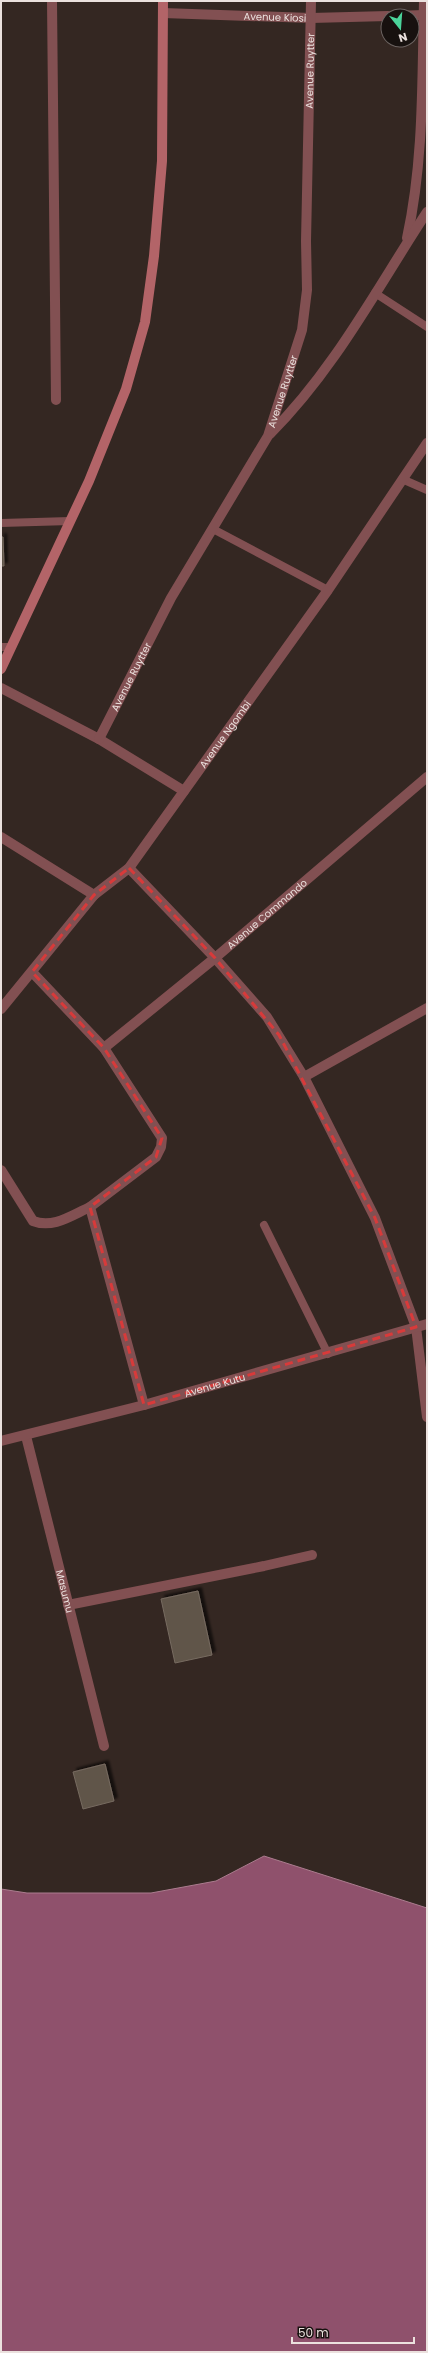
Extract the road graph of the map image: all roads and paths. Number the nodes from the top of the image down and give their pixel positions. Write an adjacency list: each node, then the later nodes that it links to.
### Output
1 (52, 1): 14 (street)
2 (163, 1): 5 (main road)
3 (311, 1): 9 (street, Avenue Ruytter)
4 (424, 1): 7 (street)
5 (162, 13): 9 (street, Avenue Kiosi); 19 (main road)
6 (420, 15): 7 (street)
7 (424, 15): 11 (street)
8 (380, 16): 9 (street, Avenue Kiosi)
9 (311, 18): 15 (street, Avenue Ruytter)
10 (427, 212): 11 (street)
11 (406, 243): 12 (street)
12 (375, 293): 13 (lane); 15 (street)
13 (427, 327)
14 (56, 400)
15 (268, 436): 21 (street, Avenue Ruytter)
16 (427, 443): 17 (street, Avenue Ngombi)
17 (402, 479): 18 (lane); 22 (street, Avenue Ngombi)
18 (427, 490)
19 (70, 521): 20 (lane); 23 (main road)
20 (1, 523)
21 (213, 529): 22 (lane); 26 (street, Avenue Ruytter)
22 (328, 590): 28 (street, Avenue Ngombi)
23 (6, 647): 24 (main road)
24 (1, 669)
25 (1, 688): 26 (street)
26 (99, 739): 28 (street)
27 (427, 777): 32 (street, Avenue Commando)
28 (184, 791): 30 (street, Avenue Ngombi)
29 (1, 837): 31 (street)
30 (129, 868): 31 (street, Avenue Ngombi); 32 (street)
31 (94, 895): 33 (street, Avenue Ngombi)
32 (215, 958): 36 (street, Avenue Commando); 37 (street)
33 (32, 972): 34 (street, Avenue Ngombi); 36 (street)
34 (1, 1008)
35 (427, 1008): 37 (street)
36 (104, 1048): 39 (street)
37 (304, 1077): 42 (street)
38 (1, 1170): 39 (street)
39 (90, 1207): 44 (street)
40 (264, 1225): 43 (lane)
41 (427, 1324): 42 (street, Avenue Kutu)
42 (416, 1327): 43 (street, Avenue Kutu); 45 (street)
43 (328, 1354): 44 (street, Avenue Kutu)
44 (144, 1405): 46 (street, Avenue Kutu)
45 (427, 1417)
46 (26, 1436): 47 (street, Avenue Kutu); 49 (street, Masumu)
47 (1, 1441)
48 (312, 1555): 49 (street)
49 (68, 1605): 50 (street, Masumu)
50 (104, 1746)

